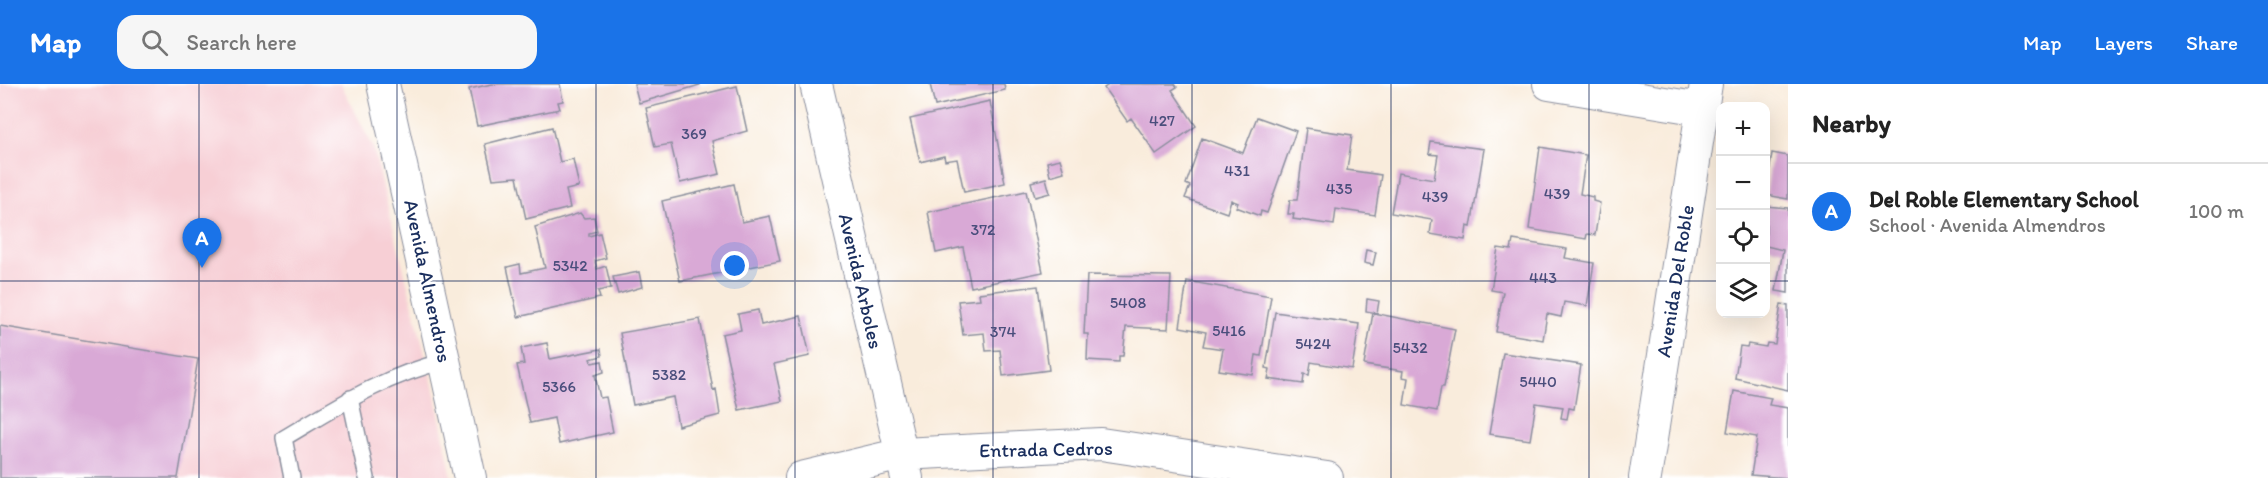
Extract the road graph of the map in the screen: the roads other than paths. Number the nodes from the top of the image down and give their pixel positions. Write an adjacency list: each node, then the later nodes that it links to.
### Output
1 (383, 84): 5 (street, Avenida Almendros)
2 (816, 84): 7 (street, Avenida Arboles)
3 (1549, 84): 4 (street)
4 (1704, 97): 13 (street, Avenida Del Roble)
5 (445, 362): 6 (lane); 10 (street, Avenida Almendros)
6 (350, 398): 8 (lane); 9 (lane)
7 (904, 466): 11 (street, Entrada Cedros); 12 (street, Entrada Cedros)
8 (292, 478)
9 (368, 478)
10 (470, 478)
11 (801, 478)
12 (1328, 478)
13 (1645, 478)

